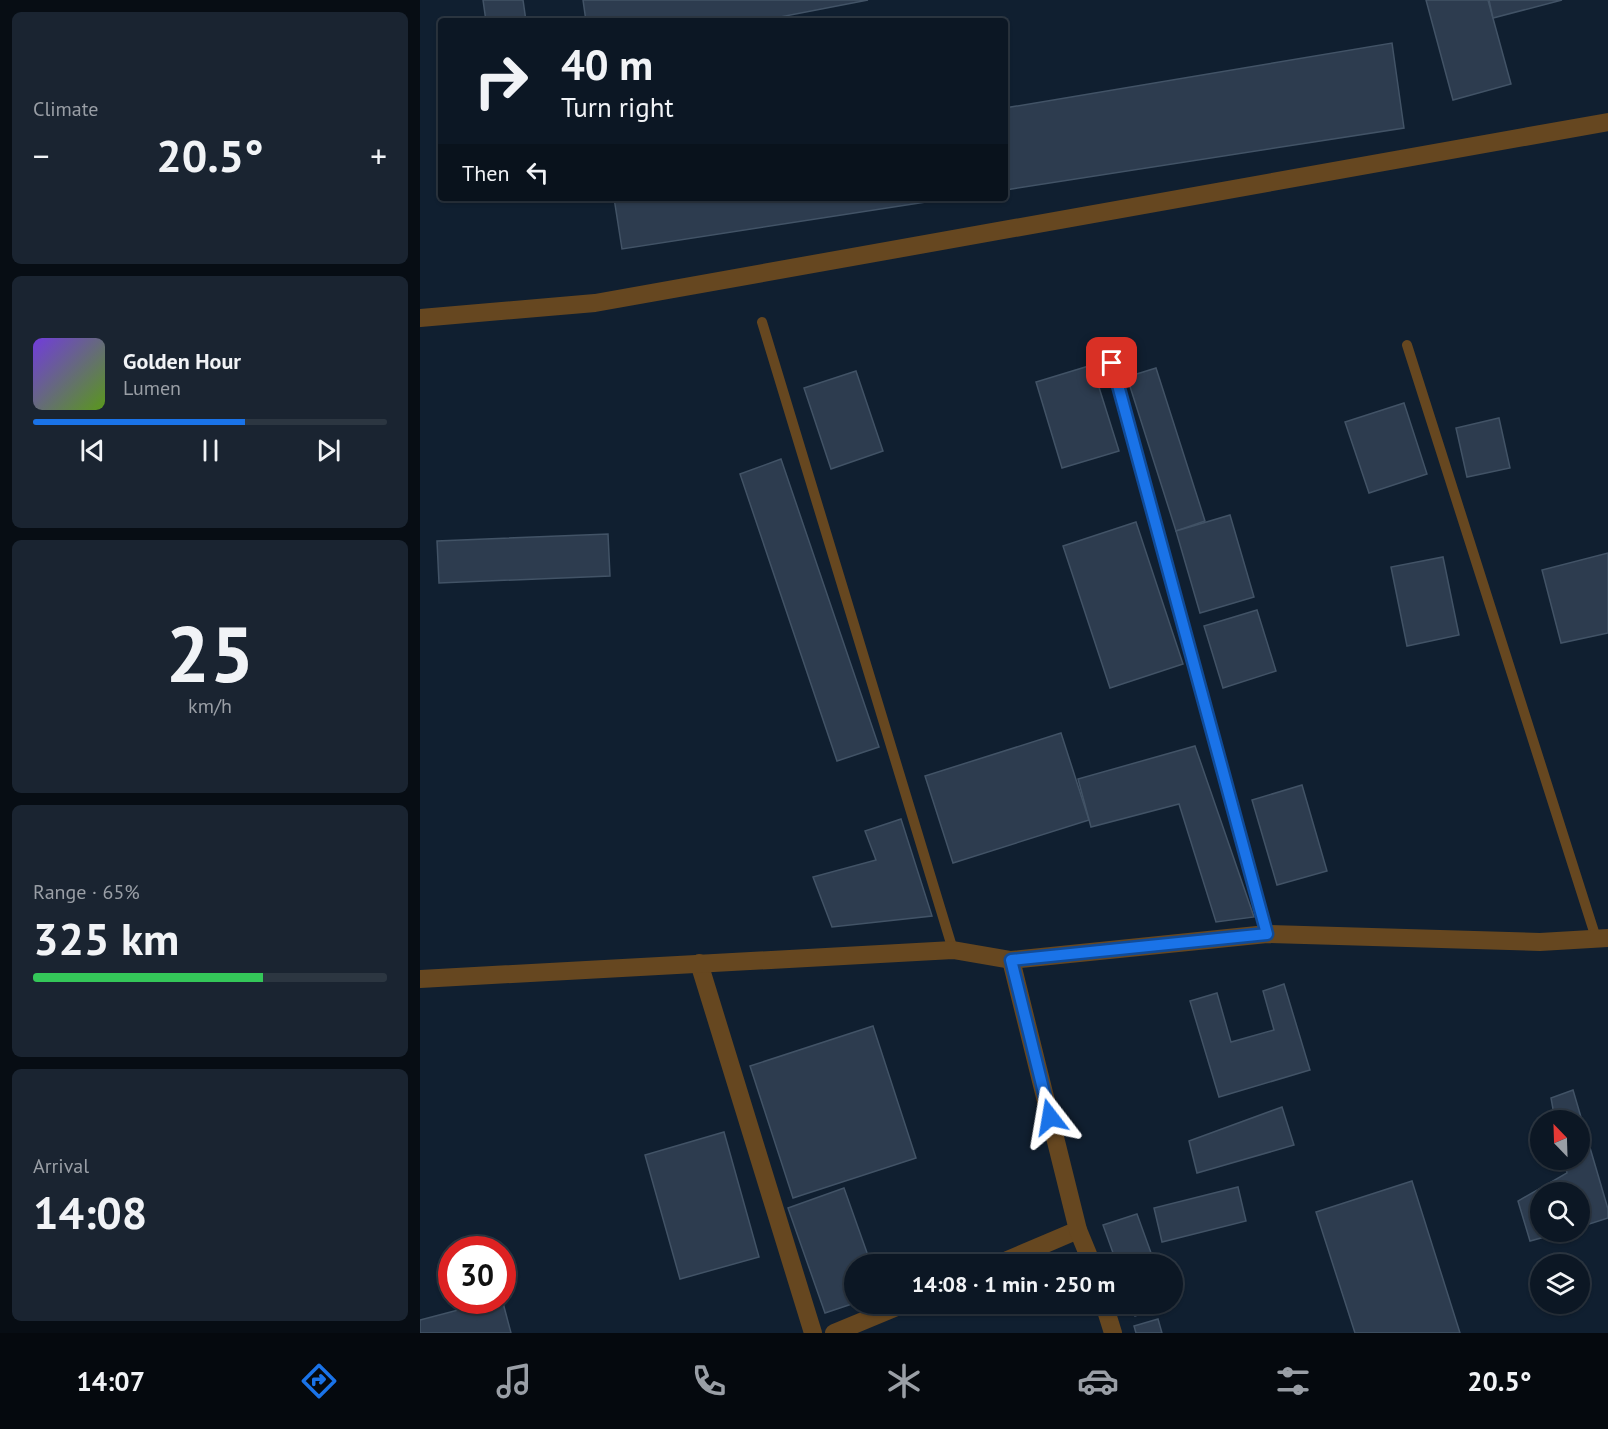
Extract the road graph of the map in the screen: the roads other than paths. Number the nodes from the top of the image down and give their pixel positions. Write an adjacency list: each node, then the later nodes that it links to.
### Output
1 (1608, 122): 2 (street)
2 (420, 318)
3 (762, 322): 8 (lane)
4 (1407, 345): 7 (lane)
5 (1112, 363): 6 (lane)
6 (1267, 934): 7 (street); 9 (street)
7 (1602, 938)
8 (953, 950): 9 (street); 10 (street)
9 (1011, 960): 12 (street)
10 (699, 963): 11 (street); 17 (street)
11 (420, 979)
12 (1078, 1230): 13 (street); 14 (street)
13 (1022, 1254)
14 (1088, 1254)
15 (880, 1314): 18 (street)
16 (1107, 1314): 19 (street)
17 (813, 1333)
18 (834, 1333)
19 (1113, 1333)

